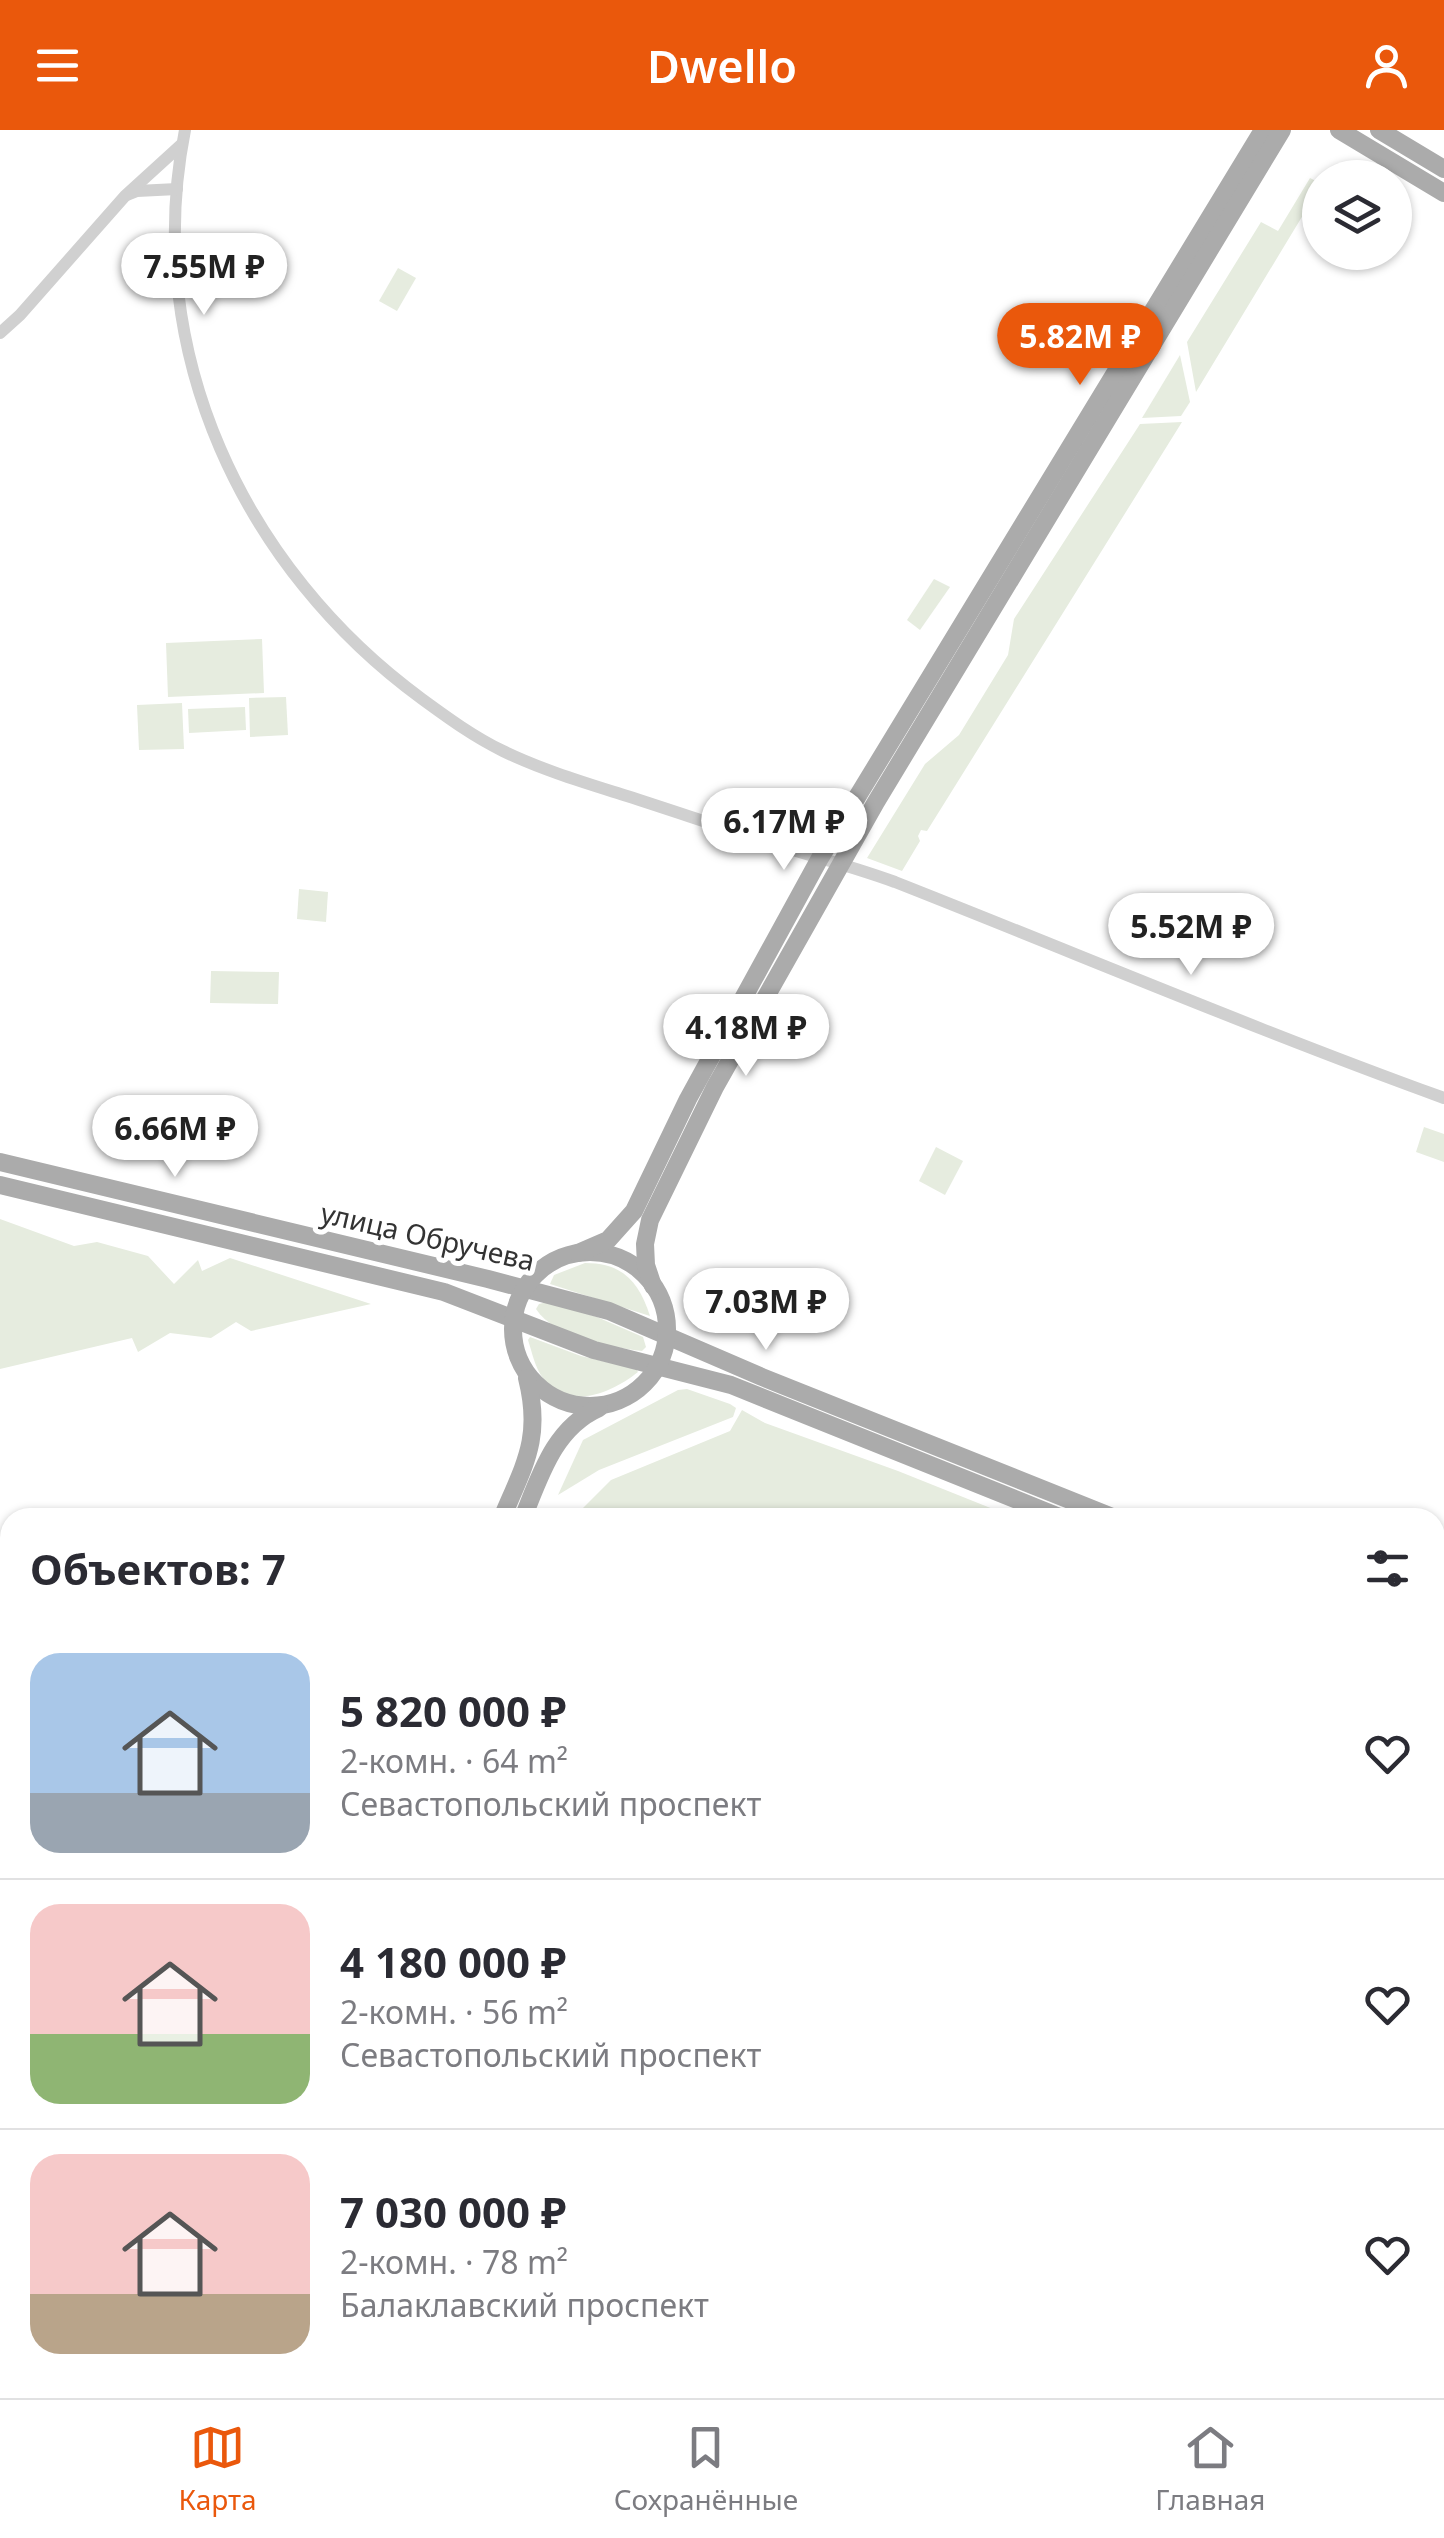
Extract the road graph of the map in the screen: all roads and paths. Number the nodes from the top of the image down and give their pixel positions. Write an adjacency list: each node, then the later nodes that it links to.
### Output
1 (1263, 130): 11 (main road)
2 (1282, 130): 12 (main road)
3 (1340, 130): 8 (main road)
4 (1380, 130): 6 (main road)
5 (184, 137): 7 (street); 9 (street)
6 (1444, 170)
7 (177, 190): 9 (street); 11 (street)
8 (1444, 193)
9 (125, 196): 10 (street)
10 (0, 333)
11 (820, 858): 12 (street); 16 (main road)
12 (840, 864): 13 (street); 17 (main road)
13 (1444, 1098)
14 (0, 1162): 18 (main road, улица Обручева)
15 (0, 1184): 19 (main road, улица Обручева)
16 (578, 1254): 17 (main road); 18 (main road)
17 (653, 1286): 20 (main road)
18 (524, 1288): 19 (main road); 20 (main road, улица Обручева)
19 (514, 1320): 21 (main road, улица Обручева); 22 (main road)
20 (666, 1334): 21 (main road); 27 (main road, улица Обручева)
21 (660, 1365): 23 (main road); 26 (main road, улица Обручева)
22 (525, 1372): 23 (main road); 24 (main road)
23 (608, 1404): 25 (main road)
24 (506, 1508)
25 (527, 1508)
26 (1037, 1508)
27 (1090, 1508)

